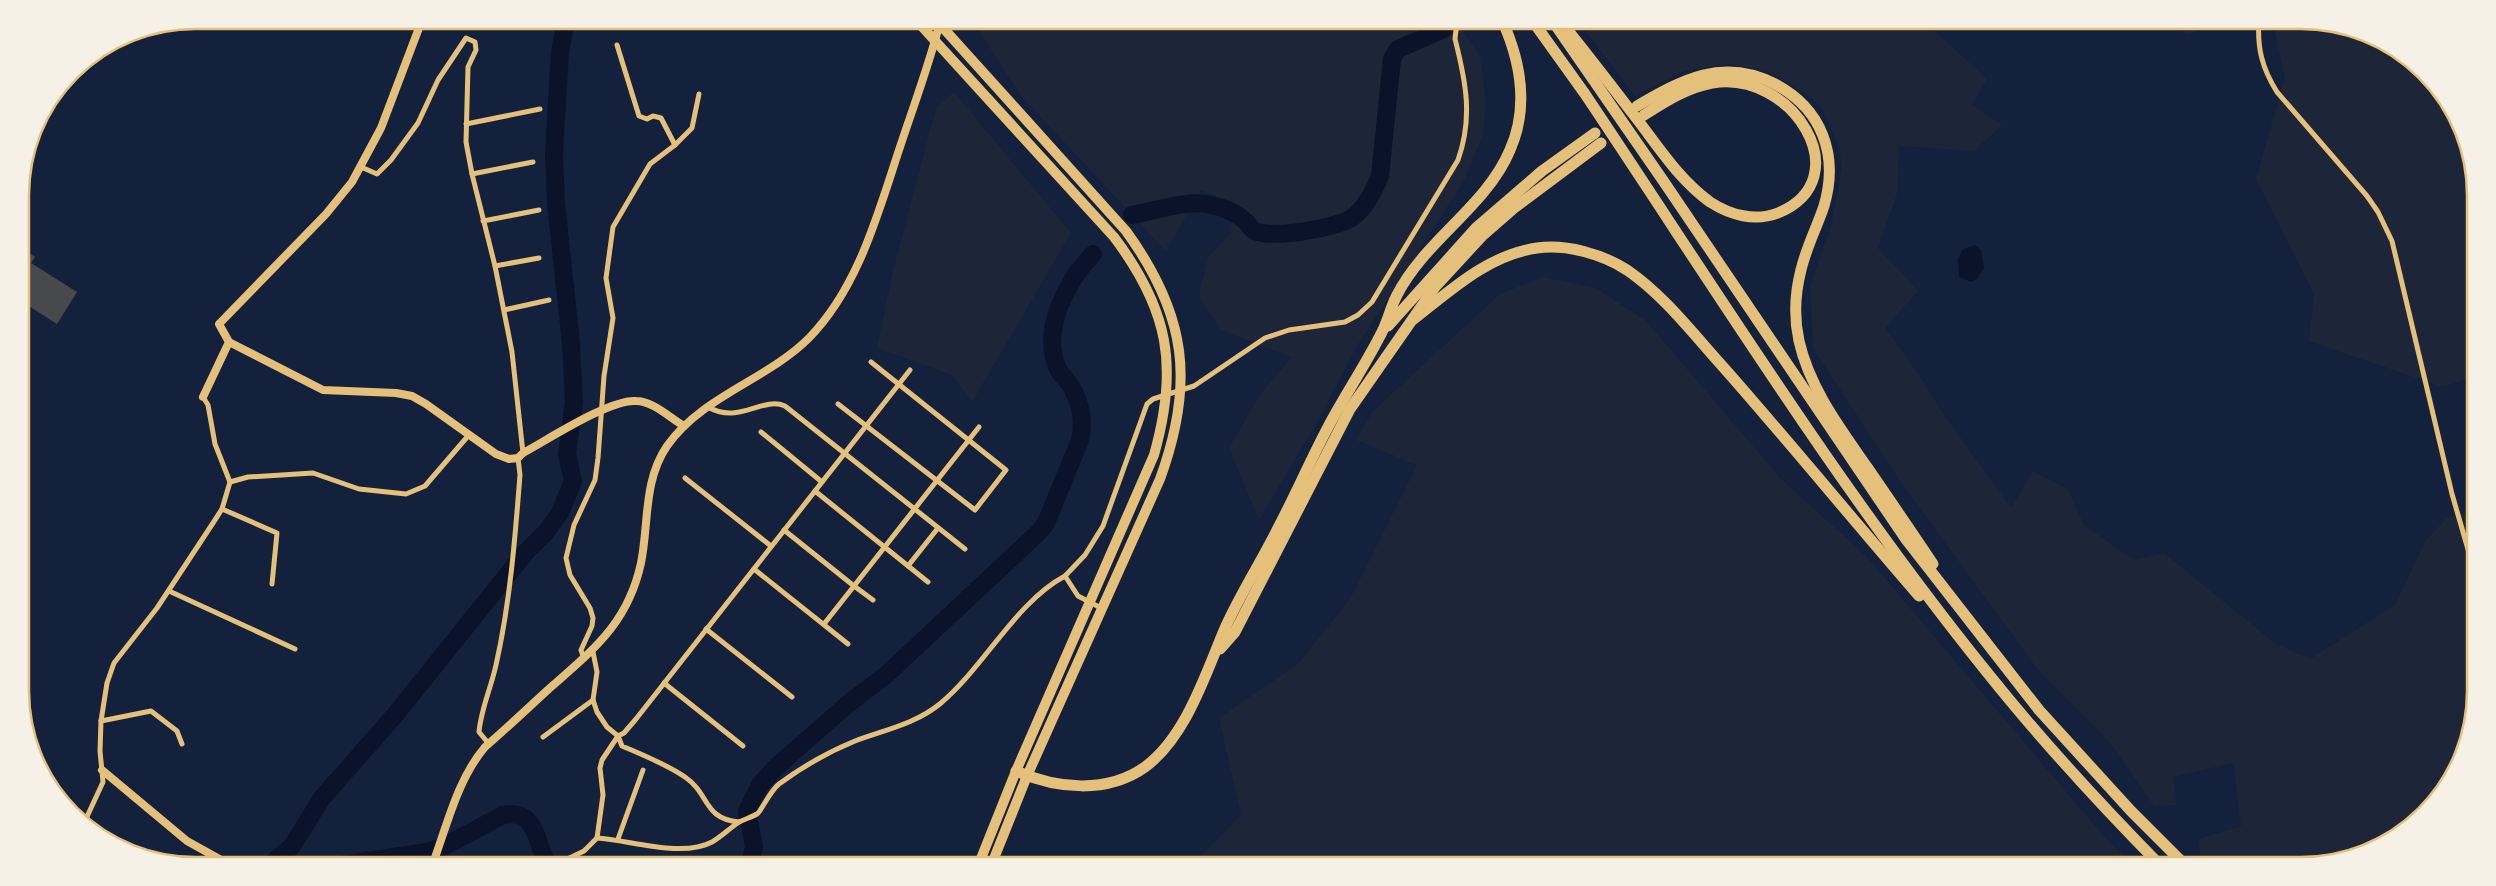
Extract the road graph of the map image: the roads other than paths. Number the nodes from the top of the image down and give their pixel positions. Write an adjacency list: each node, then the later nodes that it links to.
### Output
1 (419, 29): 18 (street)
2 (925, 29): 11 (main road)
3 (938, 29): 11 (street)
4 (946, 29): 32 (main road)
5 (1457, 29): 32 (street)
6 (1505, 29): 27 (highway)
7 (1538, 29): 77 (highway)
8 (1558, 29): 72 (highway)
9 (1566, 29): 72 (highway)
10 (2259, 29): 55 (street)
11 (936, 39): 33 (main road); 36 (street)
12 (617, 45): 16 (street)
13 (700, 94): 16 (street)
14 (540, 109): 15 (street)
15 (466, 124): 18 (street); 19 (street)
16 (675, 145): 37 (street)
17 (533, 162): 19 (street)
18 (361, 167): 28 (street)
19 (472, 174): 21 (street)
20 (539, 210): 21 (street)
21 (483, 221): 23 (street)
22 (539, 258): 23 (street)
23 (494, 266): 25 (street)
24 (549, 300): 25 (street)
25 (504, 310): 45 (street)
26 (1414, 319): 27 (highway); 75 (highway); 77 (highway)
27 (1383, 331): 75 (highway)
28 (230, 342): 34 (street); 42 (street)
29 (871, 362): 31 (street)
30 (910, 370): 31 (street)
31 (899, 384): 38 (street); 43 (street)
32 (1181, 390): 33 (street); 68 (main road)
33 (1167, 394): 61 (street); 67 (main road)
34 (203, 397): 48 (street)
35 (838, 404): 38 (street)
36 (708, 407): 39 (street); 44 (street)
37 (600, 411): 39 (street); 45 (street); 76 (street)
38 (867, 424): 44 (street); 47 (street)
39 (684, 426): 74 (street)
40 (979, 427): 43 (street)
41 (761, 432): 49 (street)
42 (468, 436): 45 (street); 48 (street)
43 (969, 440): 47 (street); 47 (street)
44 (844, 454): 49 (street); 52 (street)
45 (521, 455): 85 (street)
46 (685, 478): 56 (street)
47 (938, 480): 52 (street)
48 (230, 482): 51 (street)
49 (822, 482): 50 (street)
50 (814, 491): 54 (street); 57 (street)
51 (222, 509): 63 (street); 65 (street)
52 (915, 509): 53 (street); 57 (street)
53 (938, 528): 58 (street); 59 (street)
54 (784, 530): 56 (street); 64 (street)
55 (2467, 545)
56 (771, 546): 60 (street)
57 (885, 548): 59 (street); 64 (street)
58 (965, 549)
59 (908, 566): 62 (street)
60 (754, 568): 69 (street); 70 (street)
61 (1065, 576): 67 (street); 91 (street)
62 (928, 582)
63 (272, 584)
64 (854, 586): 66 (street); 69 (street)
65 (169, 591): 73 (street); 81 (street)
66 (873, 600)
67 (1090, 603): 68 (street); 89 (main road)
68 (1101, 608): 89 (main road)
69 (824, 624): 71 (street)
70 (706, 629): 78 (street); 79 (street)
71 (848, 644)
72 (1985, 644): 100 (highway)
73 (295, 649)
74 (593, 652): 76 (street); 80 (street)
75 (1216, 654): 89 (highway)
76 (584, 659): 85 (street)
77 (1985, 670): 99 (highway)
78 (664, 683): 82 (street); 86 (street)
79 (792, 697)
80 (593, 700): 82 (street); 83 (street)
81 (101, 721): 84 (street); 87 (street)
82 (618, 736): 91 (street); 92 (street)
83 (544, 737)
84 (182, 744)
85 (489, 744): 95 (street)
86 (743, 746)
87 (102, 770): 90 (street); 94 (street)
88 (643, 770): 93 (street)
89 (1022, 774): 97 (main road); 98 (main road)
90 (87, 817)
91 (740, 821): 93 (street)
92 (597, 838): 93 (street); 96 (street)
93 (618, 840)
94 (216, 857)
95 (435, 857)
96 (572, 857)
97 (982, 857)
98 (994, 857)
99 (2152, 857)
100 (2177, 857)

